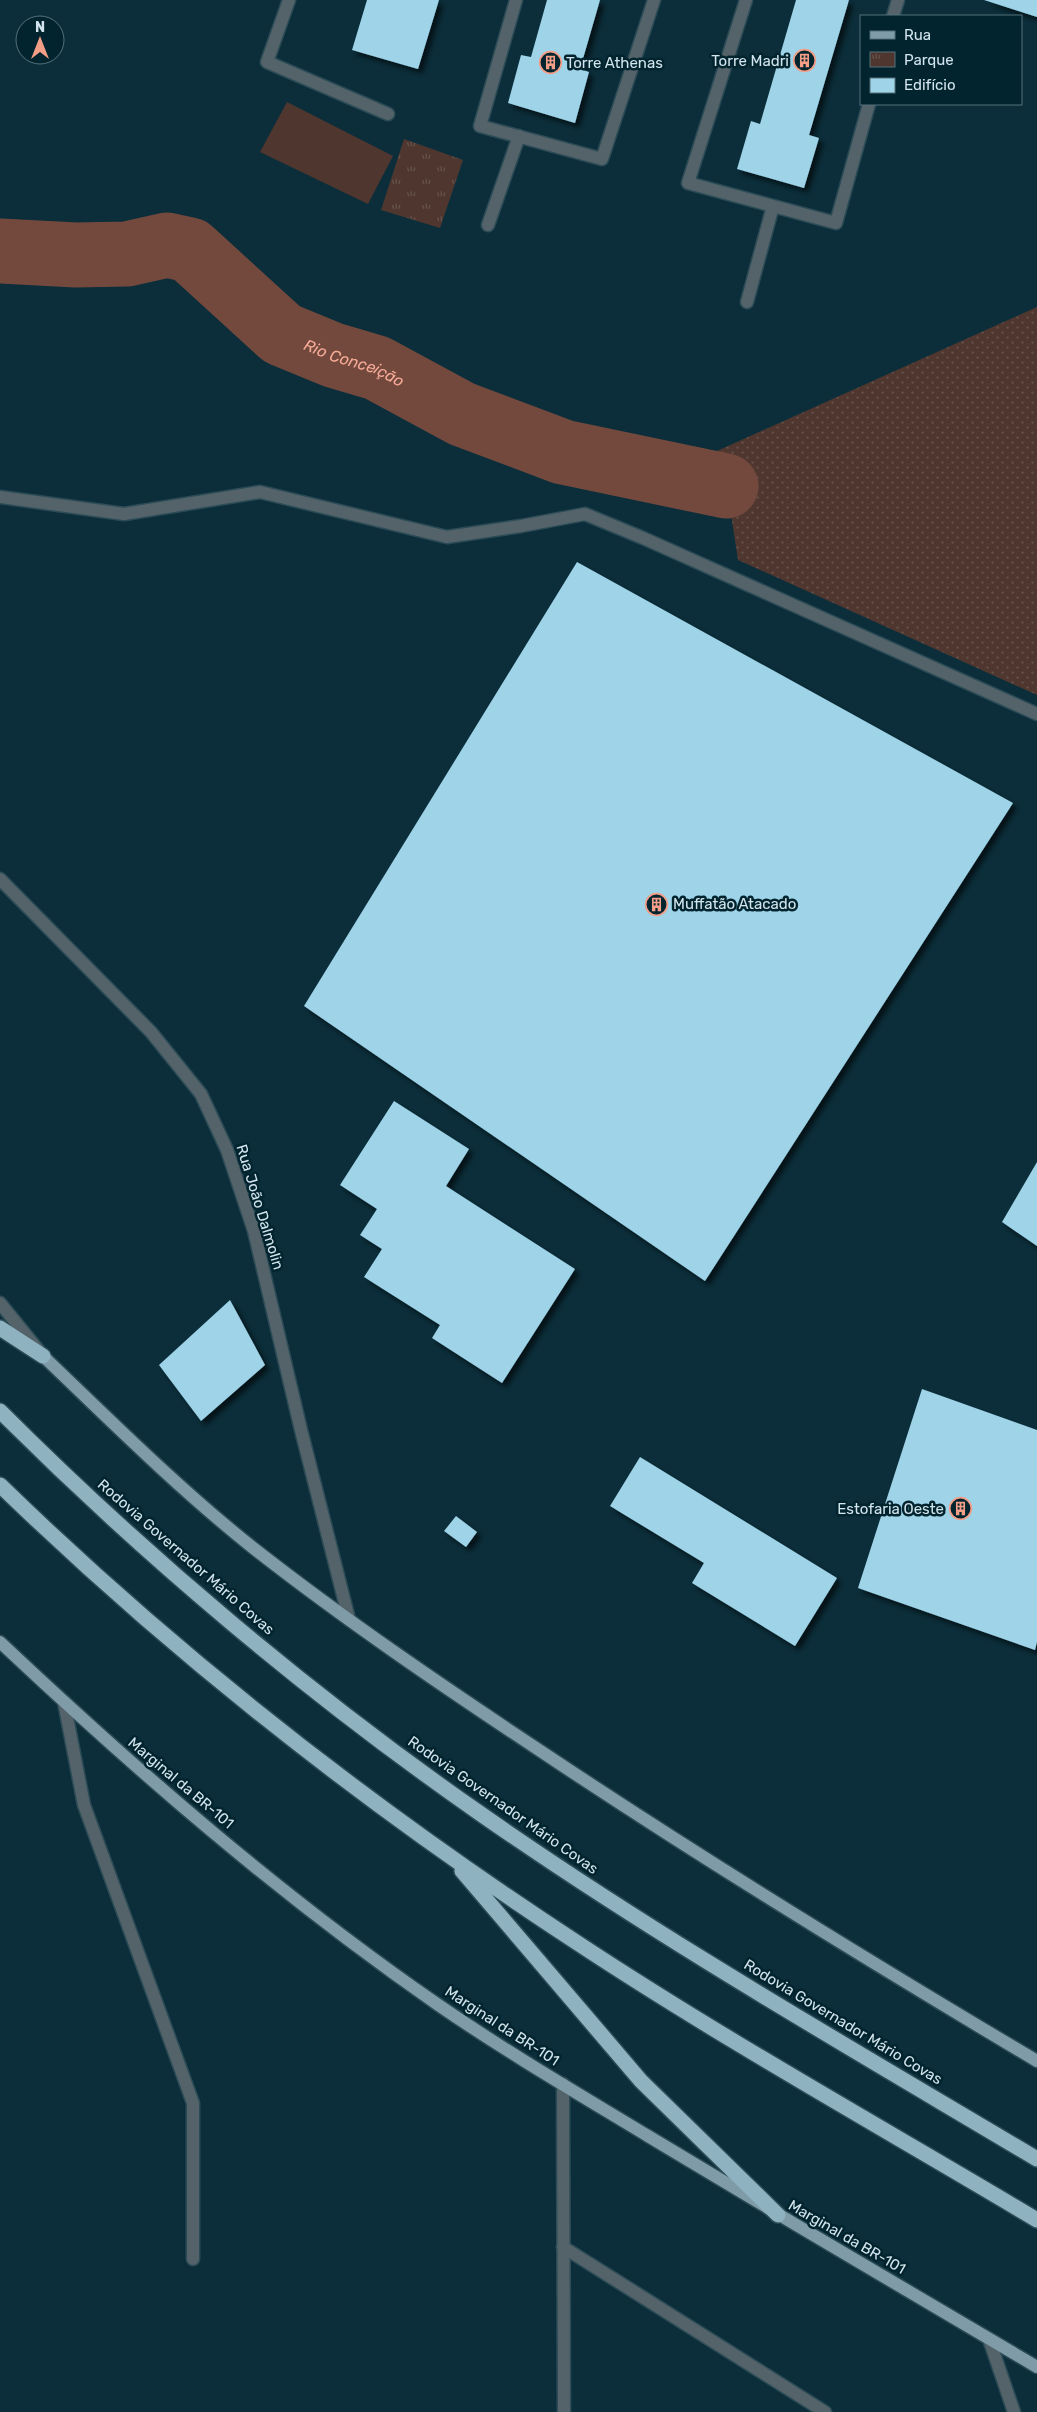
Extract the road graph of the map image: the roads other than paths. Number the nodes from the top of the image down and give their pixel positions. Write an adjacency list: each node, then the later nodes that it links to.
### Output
1 (289, 0): 8 (street)
2 (516, 0): 9 (street)
3 (654, 0): 9 (street)
4 (746, 0): 10 (street)
5 (898, 0): 6 (street)
6 (893, 15)
7 (869, 105): 10 (street)
8 (388, 114)
9 (519, 136): 11 (street)
10 (773, 206): 12 (street)
11 (488, 224)
12 (747, 302)
13 (0, 497): 14 (street)
14 (1037, 714)
15 (0, 879): 21 (street, Rua João Dalmolin)
16 (0, 1303): 18 (street)
17 (0, 1328): 18 (highway)
18 (43, 1356): 21 (main road)
19 (0, 1411): 27 (highway, Rodovia Governador Mário Covas)
20 (0, 1485): 24 (highway)
21 (349, 1619): 25 (main road)
22 (0, 1642): 23 (main road, Marginal da BR-101)
23 (64, 1702): 26 (main road, Marginal da BR-101); 31 (street)
24 (450, 1857): 28 (highway); 29 (highway)
25 (1037, 2061)
26 (563, 2084): 28 (main road, Marginal da BR-101); 30 (street)
27 (1037, 2159)
28 (778, 2215): 32 (main road, Marginal da BR-101)
29 (1037, 2220)
30 (563, 2247): 34 (street); 35 (street)
31 (193, 2258)
32 (989, 2339): 33 (main road, Marginal da BR-101); 36 (street)
33 (1037, 2367)
34 (564, 2412)
35 (825, 2412)
36 (1014, 2412)

